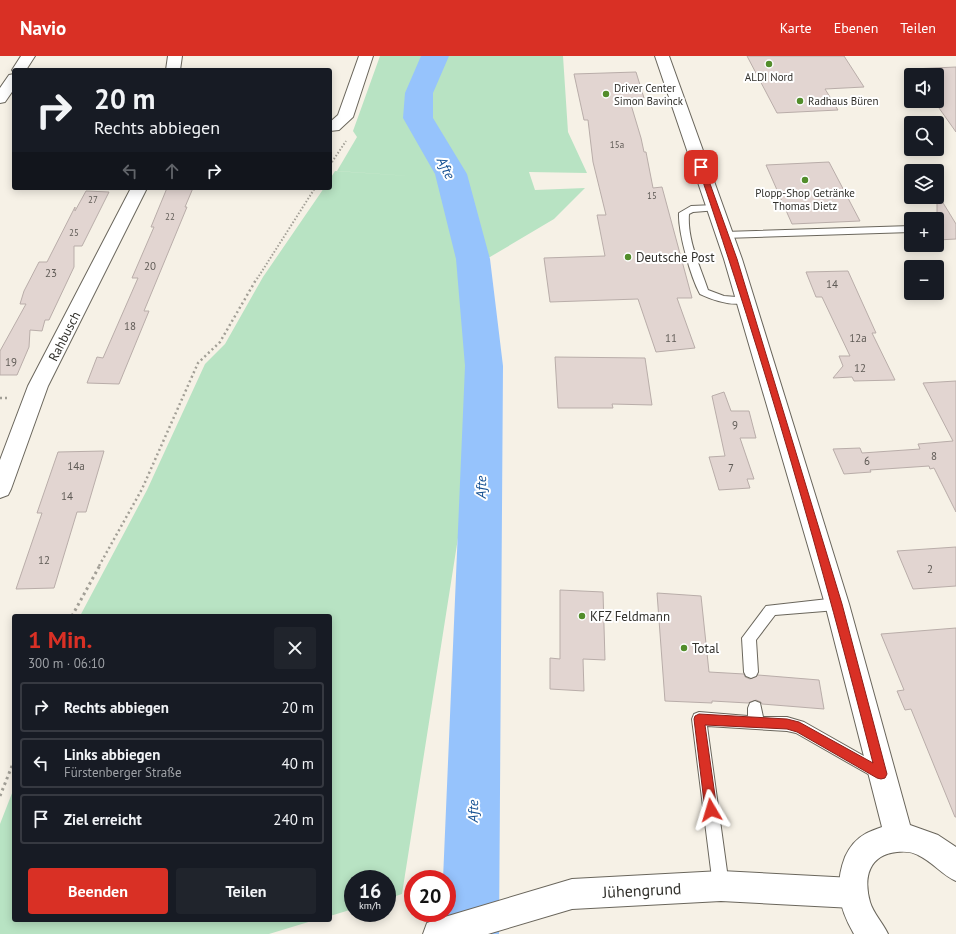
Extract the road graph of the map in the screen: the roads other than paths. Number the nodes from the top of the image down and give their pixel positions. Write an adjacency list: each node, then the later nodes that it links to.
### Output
1 (28, 56): 5 (main road)
2 (175, 56): 6 (main road)
3 (366, 56): 9 (main road)
4 (662, 56): 11 (main road)
5 (20, 68)
6 (172, 68)
7 (12, 81): 8 (main road)
8 (0, 99)
9 (334, 127)
10 (138, 190): 15 (main road, Rahbusch)
11 (715, 208): 13 (main road); 14 (lane)
12 (904, 229): 13 (lane)
13 (724, 234): 14 (main road)
14 (744, 300): 16 (main road)
15 (0, 489)
16 (837, 604): 17 (lane); 20 (main road)
17 (751, 672)
18 (755, 708): 19 (lane)
19 (756, 723): 20 (lane); 23 (lane)
20 (881, 774): 21 (main road)
21 (899, 838): 22 (main road); 24 (main road)
22 (956, 868)
23 (721, 886): 24 (main road, Jühengrund); 25 (main road, Jühengrund)
24 (853, 893): 26 (main road)
25 (438, 934)
26 (873, 934)

